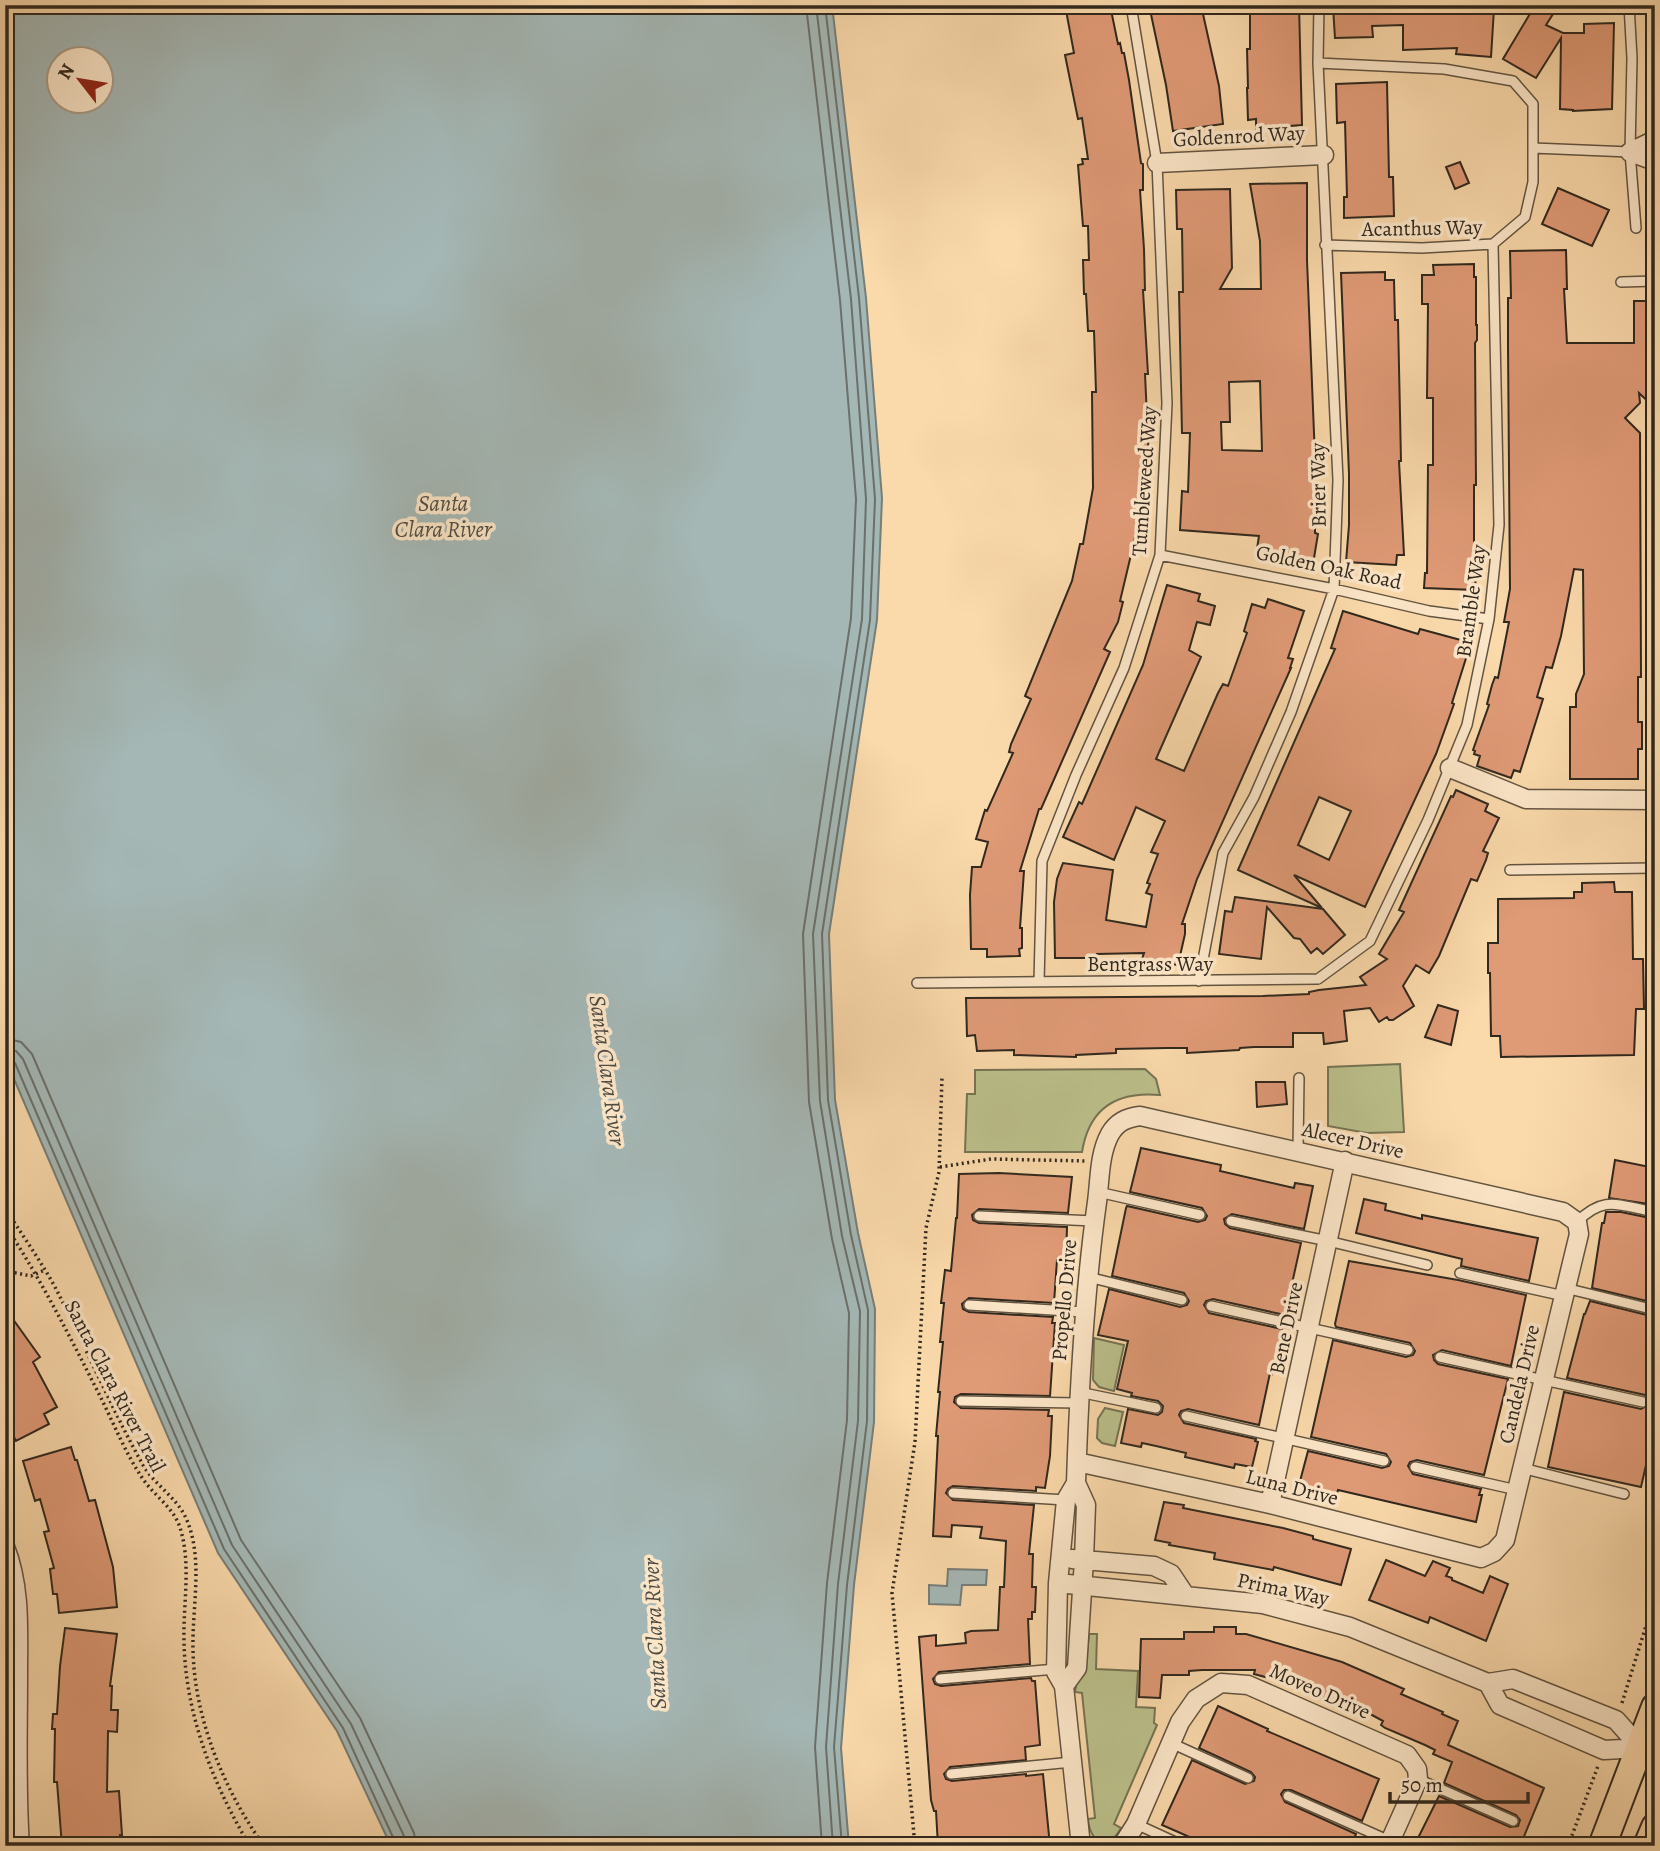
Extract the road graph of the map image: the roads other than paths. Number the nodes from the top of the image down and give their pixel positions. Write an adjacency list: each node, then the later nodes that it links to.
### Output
1 (1131, 5): 10 (lane, Tumbleweed Way)
2 (1319, 5): 4 (lane, Brier Way)
3 (1629, 5): 7 (lane)
4 (1318, 63): 6 (lane, Acanthus Way); 8 (lane, Brier Way)
5 (1655, 140): 7 (street)
6 (1533, 148): 7 (lane); 12 (lane, Acanthus Way)
7 (1630, 152): 9 (street); 11 (lane)
8 (1324, 155): 10 (street, Goldenrod Way); 13 (lane, Brier Way)
9 (1655, 161)
10 (1157, 163): 16 (lane, Tumbleweed Way)
11 (1636, 228)
12 (1493, 244): 13 (lane, Acanthus Way); 18 (lane, Bramble Way)
13 (1325, 245): 17 (lane, Brier Way)
14 (1655, 281): 15 (lane)
15 (1621, 282)
16 (1160, 555): 17 (lane, Golden Oak Road); 25 (lane, Tumbleweed Way)
17 (1334, 589): 18 (lane, Golden Oak Road); 24 (lane, Brier Way)
18 (1489, 619): 19 (lane, Bramble Way)
19 (1450, 768): 20 (street); 23 (lane, Bramble Way)
20 (1655, 800)
21 (1655, 868): 22 (lane)
22 (1510, 870)
23 (1370, 941): 24 (lane, Bentgrass Way)
24 (1199, 981): 25 (lane, Bentgrass Way)
25 (1039, 982): 26 (lane, Bentgrass Way)
26 (917, 984)
27 (1299, 1078): 29 (lane)
28 (1116, 1124): 29 (street, Alecer Drive); 31 (street, Propello Drive)
29 (1298, 1150): 30 (street, Alecer Drive)
30 (1345, 1161): 37 (street, Alecer Drive); 38 (street, Bene Drive)
31 (1098, 1192): 33 (lane); 35 (street, Propello Drive)
32 (1655, 1212): 37 (lane)
33 (1200, 1215)
34 (979, 1216): 35 (lane)
35 (1094, 1221): 41 (street, Propello Drive)
36 (1231, 1221): 38 (lane)
37 (1577, 1222): 42 (street, Candela Drive)
38 (1328, 1241): 39 (lane); 48 (street, Bene Drive)
39 (1427, 1265)
40 (1460, 1273): 42 (lane)
41 (1088, 1277): 43 (lane); 47 (street, Propello Drive)
42 (1565, 1292): 46 (lane); 51 (street, Candela Drive)
43 (1182, 1300)
44 (970, 1305): 47 (lane)
45 (1211, 1306): 48 (lane)
46 (1655, 1310)
47 (1084, 1312): 52 (street, Propello Drive)
48 (1309, 1327): 49 (lane); 57 (street, Bene Drive)
49 (1408, 1350)
50 (1440, 1357): 51 (lane)
51 (1543, 1381): 54 (lane); 61 (street, Candela Drive)
52 (1078, 1397): 53 (lane); 55 (lane); 59 (street, Propello Drive)
53 (961, 1401)
54 (1643, 1402)
55 (1156, 1408)
56 (1186, 1416): 57 (lane)
57 (1285, 1439): 58 (lane); 67 (street, Bene Drive)
58 (1384, 1461)
59 (1077, 1462): 62 (street, Propello Drive); 67 (street, Luna Drive)
60 (1415, 1467): 63 (lane)
61 (1522, 1468): 63 (street, Candela Drive); 65 (lane)
62 (1076, 1483): 66 (street, Propello Drive); 71 (street, Propello Drive)
63 (1517, 1490): 69 (street, Candela Drive)
64 (953, 1493): 66 (lane)
65 (1624, 1494)
66 (1066, 1500): 70 (street, Propello Drive)
67 (1270, 1504): 69 (street, Luna Drive)
68 (5, 1547): 91 (street)
69 (1494, 1552)
70 (1060, 1559): 71 (street); 72 (street, Propello Drive)
71 (1084, 1560): 73 (street, Propello Drive); 74 (street)
72 (1058, 1583): 73 (street, Prima Way); 75 (street, Propello Drive)
73 (1083, 1584): 74 (street, Prima Way); 78 (street, Propello Drive)
74 (1185, 1595): 77 (street, Prima Way)
75 (1056, 1669): 76 (lane); 78 (street, Propello Drive)
76 (940, 1679)
77 (1488, 1683): 81 (street, Prima Way); 81 (street, Prima Way)
78 (1063, 1686): 82 (street, Propello Drive)
79 (1655, 1707): 81 (main road)
80 (1171, 1744): 84 (lane); 85 (street, Moveo Drive); 88 (street, Moveo Drive)
81 (1648, 1750): 95 (main road)
82 (1072, 1762): 83 (lane); 92 (street, Propello Drive)
83 (951, 1774)
84 (1248, 1778)
85 (1418, 1779): 87 (lane); 90 (street)
86 (1288, 1796): 90 (lane)
87 (1513, 1821)
88 (1136, 1824): 93 (street, Moveo Drive); 94 (lane)
89 (1655, 1827): 96 (main road)
90 (1389, 1843)
91 (20, 1846)
92 (1081, 1846)
93 (1122, 1846)
94 (1184, 1846)
95 (1602, 1846)
96 (1647, 1846)

